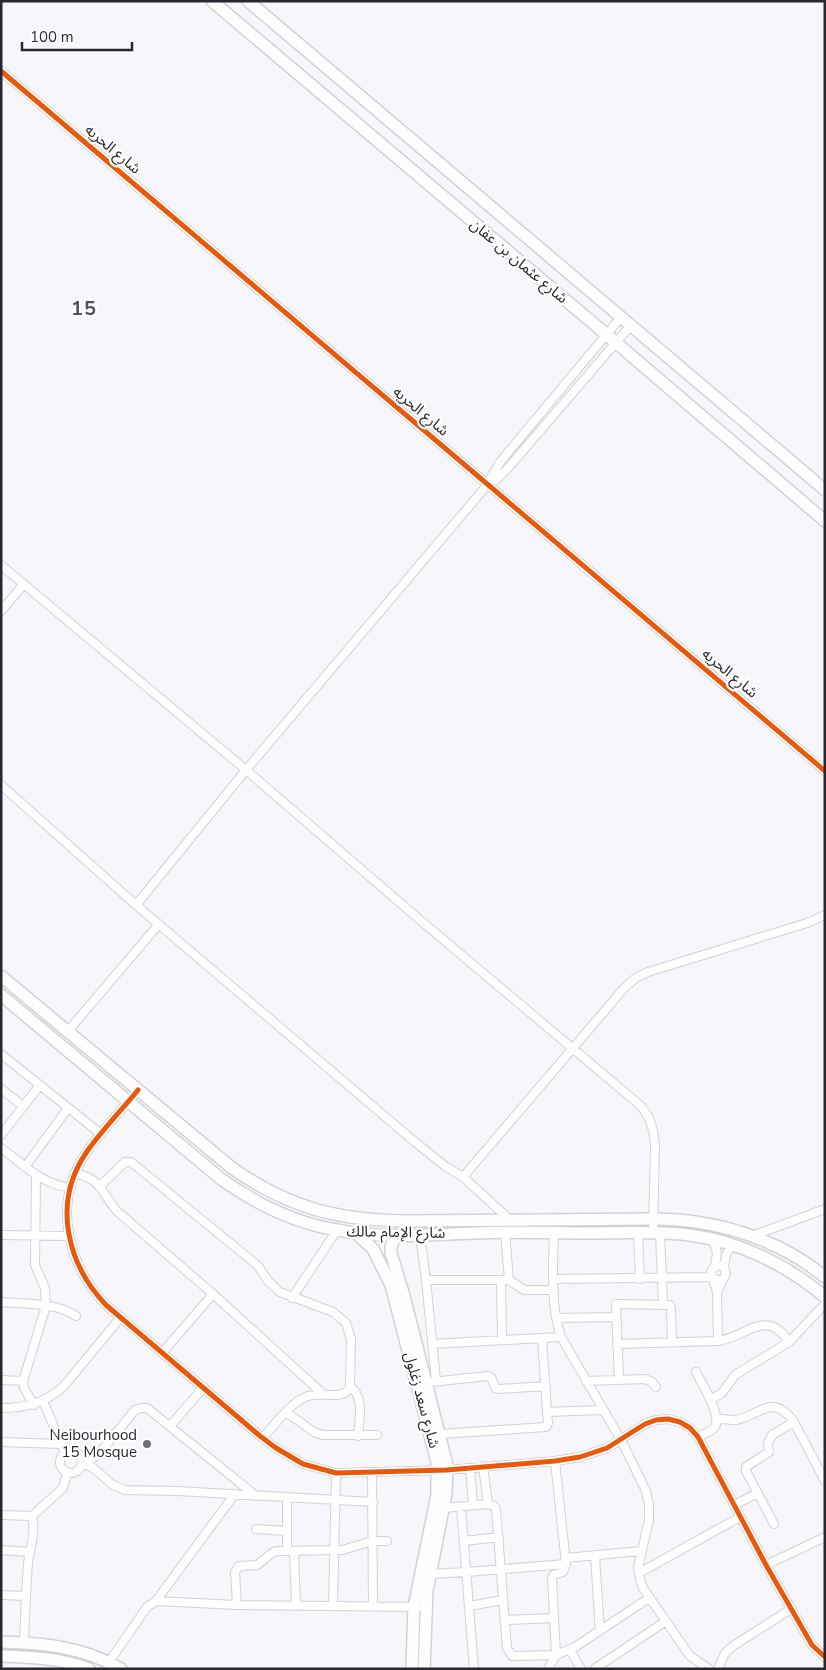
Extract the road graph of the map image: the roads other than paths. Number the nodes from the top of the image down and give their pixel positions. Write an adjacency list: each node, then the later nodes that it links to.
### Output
1 (212, 1): 6 (street, شارع عثمان بن عفان)
2 (248, 1): 4 (street, شارع عثمان بن عفان)
3 (1, 70): 7 (street, شارع الحريه)
4 (621, 317): 5 (street, شارع عثمان بن عفان); 6 (street)
5 (631, 325): 6 (street); 8 (street, شارع عثمان بن عفان)
6 (611, 338): 7 (street); 7 (street); 9 (street, شارع عثمان بن عفان)
7 (488, 484): 13 (street); 14 (street, شارع الحريه)
8 (825, 490)
9 (825, 521)
10 (1, 565): 11 (street)
11 (24, 584): 12 (street); 13 (street)
12 (1, 611)
13 (246, 770): 16 (street); 22 (street)
14 (825, 771)
15 (1, 785): 16 (street)
16 (136, 905): 18 (street)
17 (825, 915): 22 (street)
18 (159, 924): 21 (street); 36 (street)
19 (1, 976): 21 (street, شارع الإمام مالك)
20 (1, 995): 27 (street, شارع الإمام مالك)
21 (68, 1031): 26 (street, شارع الإمام مالك)
22 (573, 1048): 36 (street); 40 (street)
23 (1, 1054): 24 (street)
24 (40, 1085): 28 (street); 29 (street)
25 (1, 1089): 28 (street)
26 (138, 1090): 27 (street); 41 (street, شارع الإمام مالك)
27 (128, 1102): 30 (street); 44 (street, شارع الإمام مالك)
28 (23, 1106): 31 (street)
29 (68, 1108): 30 (street); 33 (street)
30 (101, 1134): 34 (street)
31 (1, 1135)
32 (1, 1148): 33 (street)
33 (26, 1166): 35 (street)
34 (76, 1174): 37 (street); 38 (street)
35 (36, 1176): 38 (street); 55 (street)
36 (463, 1177): 41 (street)
37 (100, 1186): 72 (street); 73 (street)
38 (71, 1188): 56 (street)
39 (825, 1209): 57 (street)
40 (653, 1219): 43 (street, شارع الإمام مالك); 51 (street); 57 (street, شارع الإمام مالك)
41 (510, 1220): 42 (street, شارع الإمام مالك)
42 (539, 1220): 43 (street, شارع الإمام مالك); 47 (street)
43 (578, 1220): 49 (street)
44 (337, 1230): 46 (street, شارع الإمام مالك); 73 (street)
45 (506, 1232): 47 (street, شارع الإمام مالك); 54 (street, شارع الإمام مالك); 68 (street)
46 (356, 1233): 53 (street, شارع الإمام مالك); 126 (street, شارع سعد زغلول)
47 (540, 1233): 48 (street, شارع الإمام مالك)
48 (554, 1233): 49 (street, شارع الإمام مالك); 64 (street)
49 (579, 1233): 50 (street, شارع الإمام مالك)
50 (638, 1234): 51 (street, شارع الإمام مالك); 65 (street)
51 (656, 1234): 58 (street, شارع الإمام مالك); 66 (street)
52 (1, 1235): 55 (street)
53 (396, 1235): 54 (street, شارع الإمام مالك); 97 (street, شارع سعد زغلول)
54 (420, 1235): 67 (street)
55 (36, 1236): 56 (street); 78 (street)
56 (69, 1236): 81 (street)
57 (752, 1236): 62 (street, شارع الإمام مالك)
58 (713, 1240): 59 (street, شارع الإمام مالك); 60 (street)
59 (732, 1245): 61 (street); 74 (street, شارع الإمام مالك)
60 (715, 1266): 61 (street); 63 (street)
61 (724, 1268): 69 (street)
62 (825, 1277)
63 (713, 1278): 66 (street); 69 (street); 71 (street)
64 (554, 1279): 65 (street); 70 (street)
65 (640, 1279): 66 (street)
66 (662, 1279): 76 (street)
67 (426, 1280): 68 (street); 89 (street)
68 (505, 1280): 70 (street); 85 (street)
69 (722, 1280): 71 (street)
70 (554, 1290): 82 (street)
71 (717, 1292): 86 (street)
72 (213, 1294): 91 (street); 102 (street)
73 (292, 1298): 98 (street)
74 (825, 1298)
75 (1, 1302): 78 (street)
76 (663, 1304): 80 (street); 87 (street)
77 (825, 1304): 88 (street)
78 (46, 1306): 79 (street); 95 (street)
79 (76, 1316)
80 (616, 1316): 82 (street); 90 (street)
81 (121, 1317): 91 (street); 104 (street)
82 (556, 1318): 83 (street)
83 (561, 1337): 84 (street); 96 (street)
84 (542, 1338): 85 (street); 99 (street)
85 (502, 1340): 89 (street)
86 (718, 1341): 87 (street); 88 (street)
87 (672, 1342): 90 (street)
88 (789, 1342): 103 (street)
89 (432, 1344): 97 (street)
90 (616, 1344): 94 (street)
91 (163, 1352): 100 (street)
92 (696, 1372): 103 (street)
93 (1, 1380): 95 (street)
94 (618, 1380): 96 (street); 101 (street)
95 (23, 1381): 105 (street)
96 (586, 1381): 107 (street)
97 (431, 1382): 99 (street); 113 (street, شارع سعد زغلول)
98 (350, 1386): 102 (street); 115 (street)
99 (546, 1386): 109 (street)
100 (204, 1387): 112 (street); 117 (street)
101 (656, 1387)
102 (323, 1394): 108 (street)
103 (710, 1400): 110 (street)
104 (43, 1401): 105 (street); 120 (street)
105 (34, 1405): 106 (street)
106 (1, 1408)
107 (603, 1410): 109 (street); 118 (street)
108 (286, 1412): 115 (street); 117 (street)
109 (547, 1412): 113 (street)
110 (717, 1420): 111 (street); 116 (street)
111 (794, 1422): 130 (street); 131 (street)
112 (170, 1426): 123 (street); 133 (street)
113 (440, 1434): 126 (street, شارع سعد زغلول)
114 (377, 1435): 115 (street)
115 (358, 1436)
116 (698, 1437): 118 (street); 139 (street)
117 (263, 1438): 129 (street)
118 (621, 1440): 122 (street); 156 (street)
119 (1, 1442): 120 (street)
120 (61, 1444): 121 (street)
121 (65, 1452): 123 (street); 128 (street)
122 (555, 1461): 124 (street); 159 (street)
123 (82, 1462): 128 (street); 132 (street)
124 (483, 1466): 125 (street); 137 (street)
125 (470, 1468): 126 (street); 138 (street)
126 (443, 1470): 127 (street); 141 (street, شارع سعد زغلول); 175 (street, شارع سعد زغلول)
127 (372, 1472): 129 (street); 136 (street)
128 (67, 1473): 143 (street)
129 (336, 1473): 135 (street)
130 (825, 1481)
131 (758, 1493): 139 (street); 145 (street)
132 (234, 1495): 133 (street); 169 (street)
133 (256, 1496): 134 (street)
134 (286, 1498): 135 (street); 147 (street)
135 (335, 1501): 136 (street); 154 (street)
136 (373, 1502): 150 (street)
137 (488, 1504): 138 (street); 148 (street)
138 (473, 1505): 140 (street)
139 (734, 1505): 144 (street)
140 (461, 1507): 141 (street); 152 (street)
141 (444, 1508): 164 (street, شارع سعد زغلول)
142 (1, 1514): 143 (street)
143 (32, 1516): 157 (street)
144 (740, 1517): 160 (street); 163 (street)
145 (774, 1524)
146 (256, 1530): 147 (street)
147 (287, 1531): 155 (street)
148 (499, 1537): 152 (street); 161 (street)
149 (825, 1537): 160 (street)
150 (373, 1541): 151 (street); 154 (street); 173 (street)
151 (387, 1541)
152 (464, 1541): 162 (street)
153 (1, 1550): 157 (street)
154 (335, 1550): 155 (street); 172 (street)
155 (290, 1551): 170 (street); 171 (street)
156 (642, 1551): 158 (street); 163 (street)
157 (29, 1552): 166 (street)
158 (595, 1556): 159 (street); 180 (street)
159 (566, 1561): 161 (street); 177 (street)
160 (766, 1565): 176 (street)
161 (502, 1569): 162 (street); 168 (street)
162 (466, 1572): 164 (street); 174 (street)
163 (639, 1573): 167 (street)
164 (430, 1574): 175 (street, شارع سعد زغلول)
165 (1, 1595): 166 (street)
166 (25, 1596): 182 (street)
167 (649, 1598): 179 (street); 180 (street)
168 (503, 1600): 174 (street); 178 (street)
169 (156, 1601): 170 (street); 187 (street)
170 (237, 1605): 171 (street)
171 (296, 1605): 172 (street)
172 (333, 1606): 173 (street)
173 (373, 1606): 175 (street)
174 (469, 1606): 192 (street)
175 (420, 1607): 190 (street, شارع سعد زغلول); 191 (street, شارع سعد زغلول)
176 (791, 1609): 186 (street); 197 (street)
177 (554, 1618): 178 (street); 184 (street)
178 (505, 1620): 184 (street)
179 (666, 1621): 195 (street); 196 (street)
180 (600, 1631): 183 (street)
181 (1, 1642): 182 (street)
182 (24, 1642): 187 (street)
183 (570, 1650): 184 (street); 194 (street)
184 (556, 1655): 193 (street)
185 (1, 1656): 188 (street)
186 (825, 1657)
187 (109, 1662): 189 (street)
188 (89, 1669)
189 (121, 1669)
190 (412, 1669)
191 (424, 1669)
192 (474, 1669)
193 (548, 1669)
194 (581, 1669)
195 (594, 1669)
196 (708, 1669)
197 (718, 1669)

